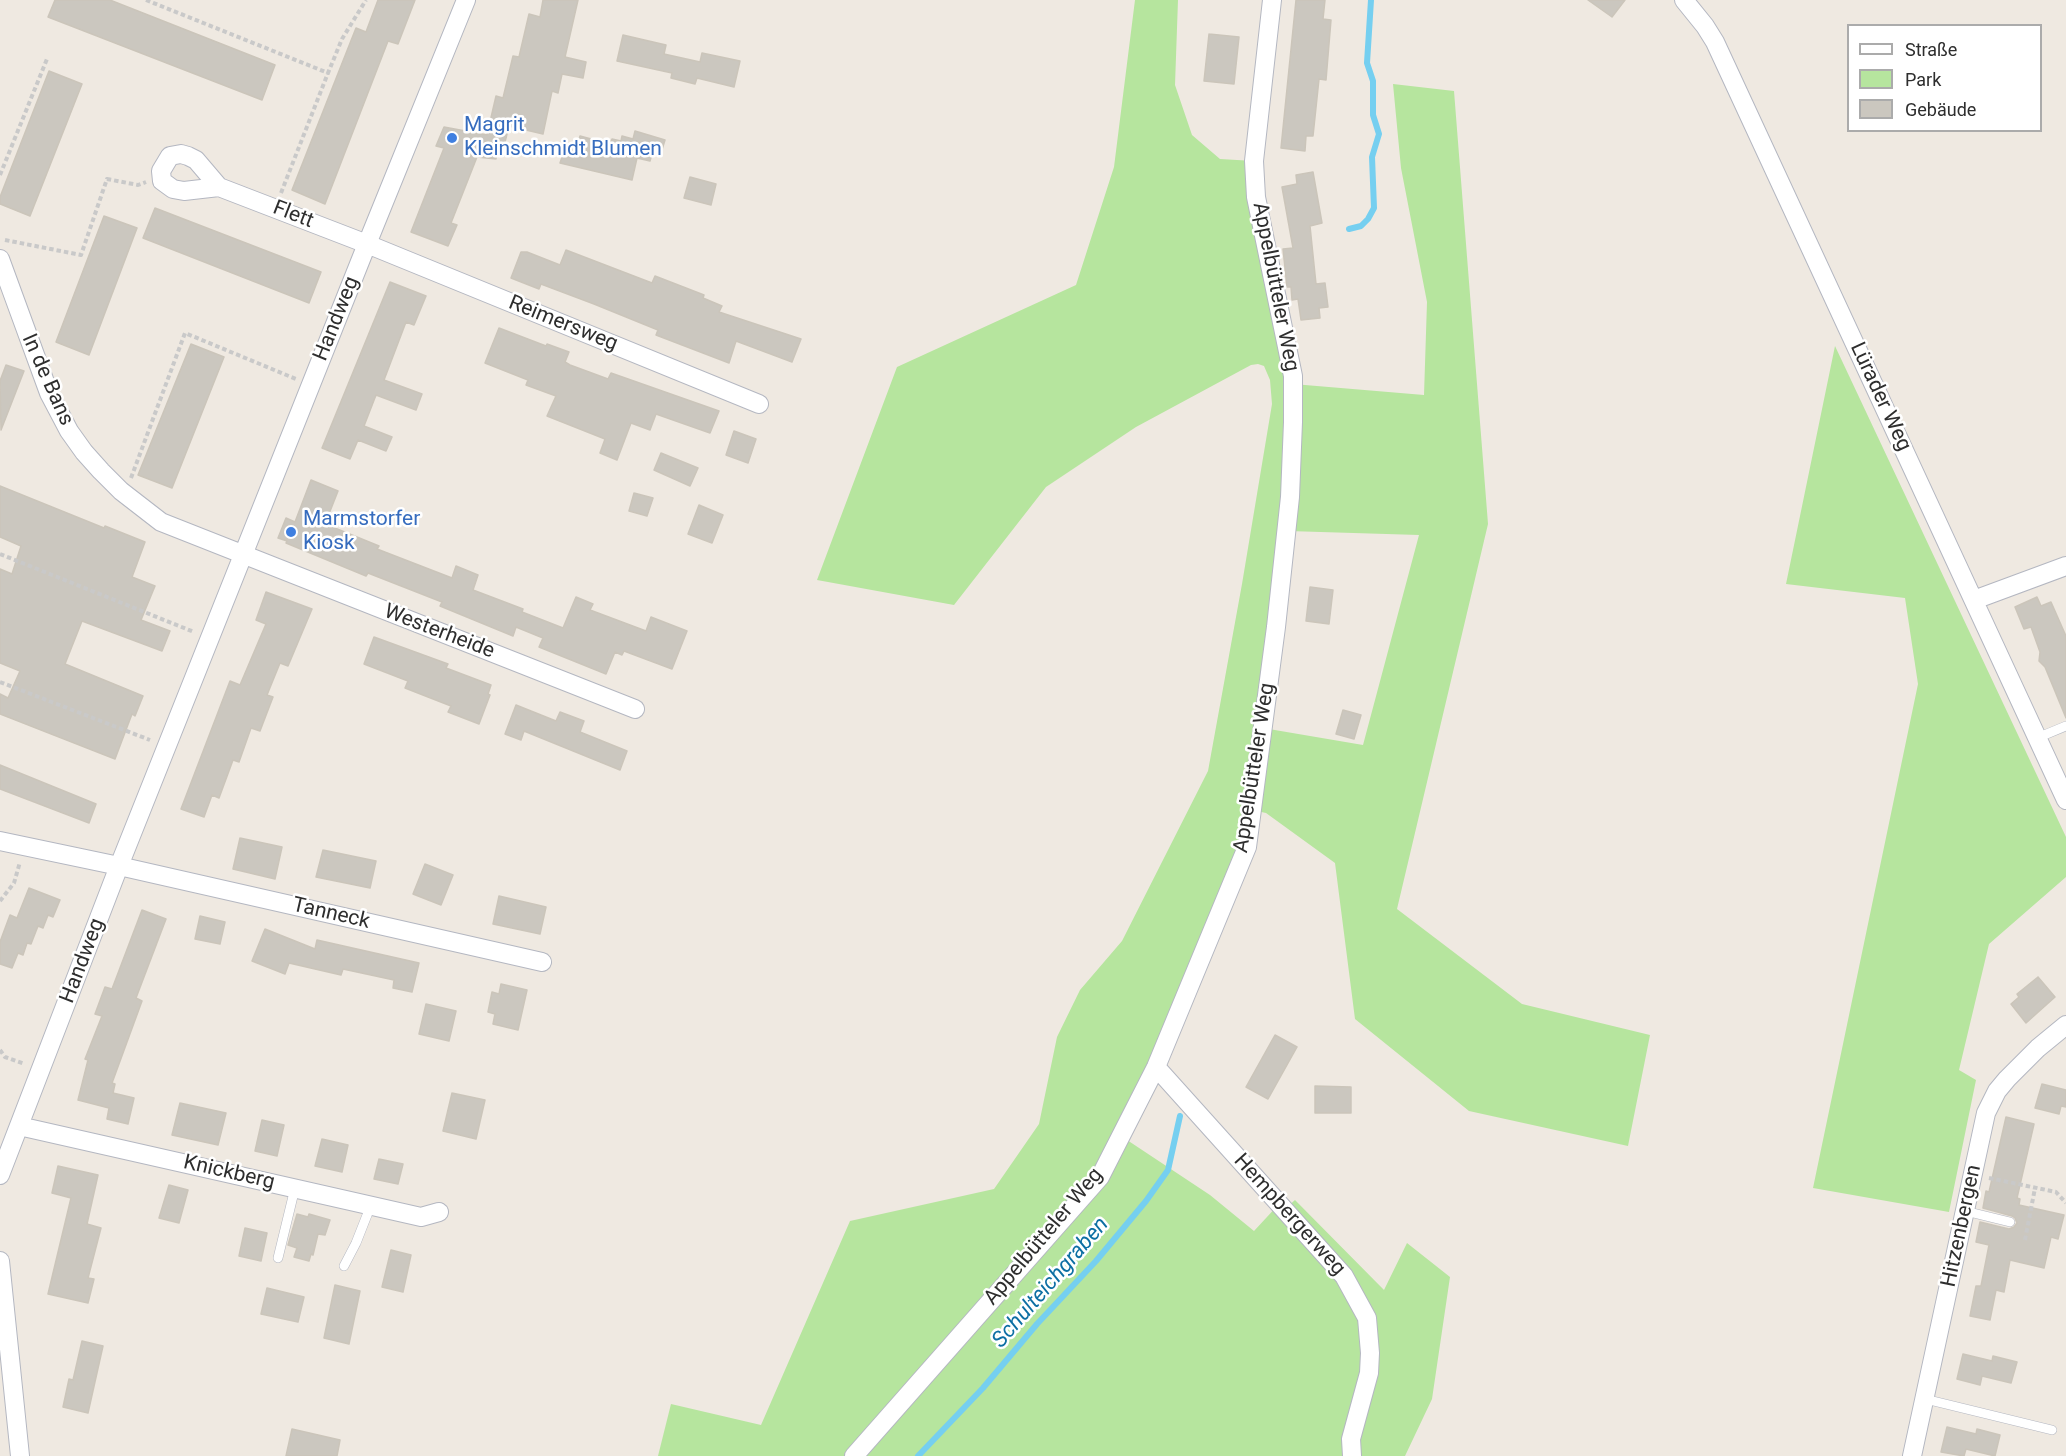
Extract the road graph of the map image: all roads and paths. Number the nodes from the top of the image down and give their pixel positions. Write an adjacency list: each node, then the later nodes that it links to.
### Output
1 (146, 0): 7 (path)
2 (366, 0): 7 (path)
3 (466, 0): 13 (street, Handweg)
4 (1272, 0): 36 (street, Appelbütteler Weg)
5 (1684, 0): 21 (street, Lürader Weg)
6 (47, 59): 8 (path)
7 (328, 73): 11 (path)
8 (0, 175)
9 (161, 176): 10 (street, Flett); 10 (street, Flett); 12 (path)
10 (219, 187): 11 (street, Flett)
11 (275, 208): 13 (street, Flett)
12 (0, 239)
13 (367, 243): 15 (street, Handweg); 16 (street, Reimersweg)
14 (0, 259): 17 (street, In de Bans)
15 (310, 385): 17 (path); 19 (street, Handweg)
16 (759, 404)
17 (126, 494): 19 (street, In de Bans)
18 (0, 554): 22 (path)
19 (243, 555): 22 (street, Handweg); 24 (street, Westerheide)
20 (2066, 566): 21 (street)
21 (1974, 600): 26 (street, Lürader Weg)
22 (210, 638): 27 (street, Handweg)
23 (0, 682): 27 (path)
24 (635, 709)
25 (2066, 726): 26 (lane)
26 (2037, 738): 28 (street, Lürader Weg)
27 (167, 747): 31 (street, Handweg)
28 (2066, 800)
29 (0, 841): 30 (street, Tanneck)
30 (24, 846): 31 (street, Tanneck); 32 (path)
31 (119, 866): 33 (street, Tanneck); 37 (street, Handweg)
32 (0, 901)
33 (542, 962)
34 (2066, 1025): 40 (street, Hitzenbergen)
35 (0, 1050): 37 (path)
36 (1156, 1067): 55 (street, Appelbütteler Weg); 56 (street, Hempbergerweg)
37 (41, 1069): 38 (street, Handweg)
38 (19, 1126): 39 (street, Handweg); 41 (street, Knickberg)
39 (0, 1175)
40 (1972, 1175): 42 (path); 45 (street, Hitzenbergen)
41 (295, 1188): 44 (street, Knickberg); 49 (lane)
42 (2036, 1188): 43 (path); 48 (path)
43 (2066, 1203)
44 (371, 1205): 46 (street, Knickberg); 51 (lane)
45 (1965, 1211): 47 (lane); 52 (street, Hitzenbergen)
46 (439, 1212)
47 (2010, 1222)
48 (2025, 1240)
49 (278, 1258)
50 (0, 1261): 54 (street)
51 (344, 1266)
52 (1925, 1399): 53 (lane); 57 (street, Hitzenbergen)
53 (2052, 1430)
54 (20, 1456)
55 (854, 1456)
56 (1352, 1456)
57 (1912, 1456)

